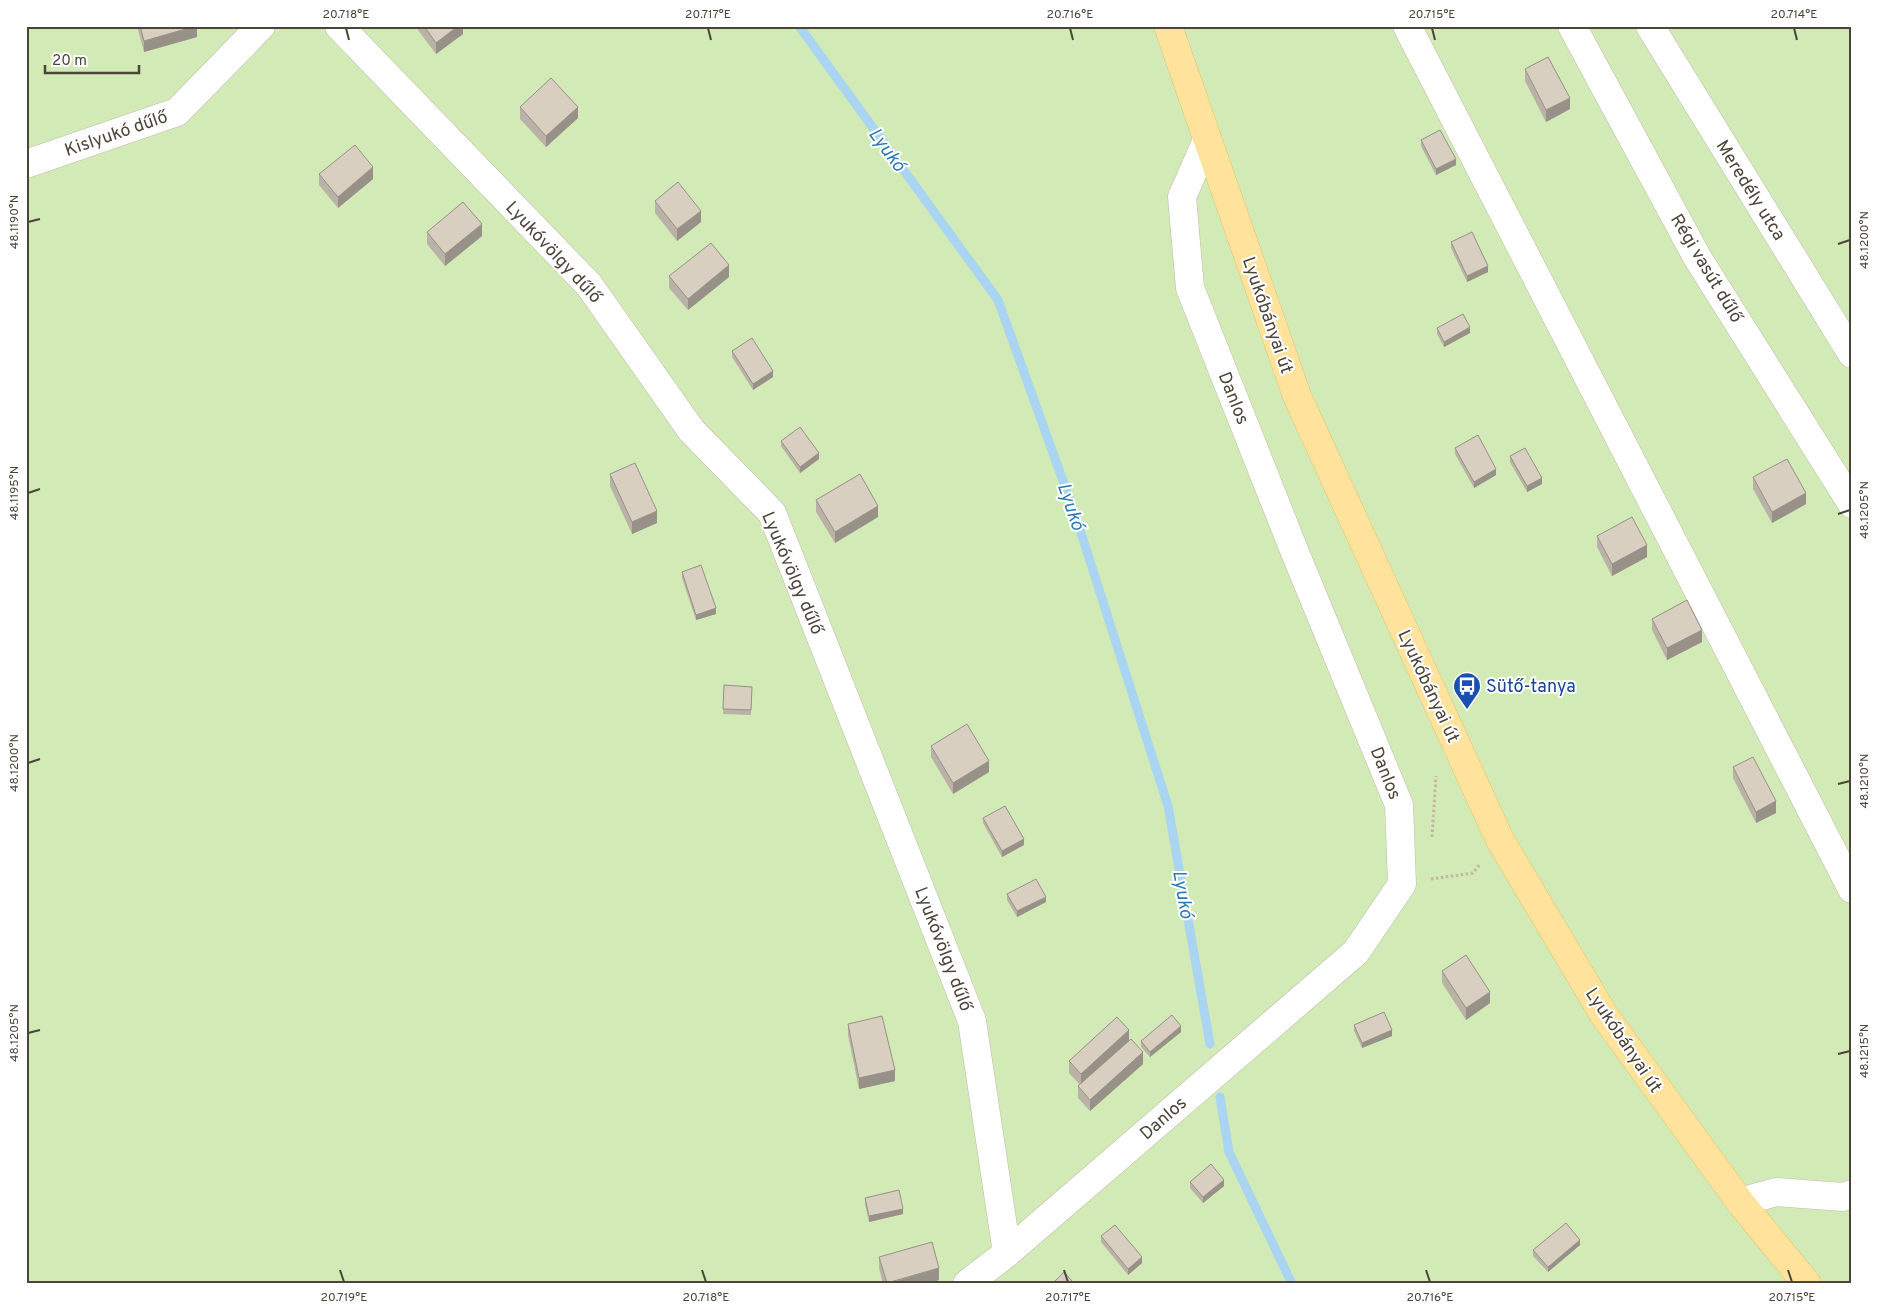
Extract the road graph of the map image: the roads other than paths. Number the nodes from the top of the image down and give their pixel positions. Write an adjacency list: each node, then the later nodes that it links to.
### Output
1 (261, 26): 8 (street, Kislyukó dűlő)
2 (339, 26): 14 (street, Lyukóvölgy dűlő)
3 (1168, 26): 7 (main road, Lyukóbányai út)
4 (1407, 26): 11 (street)
5 (1572, 26): 10 (street, Régi vasút dűlő)
6 (1650, 26): 9 (street, Meredély utca)
7 (1207, 140): 13 (main road, Lyukóbányai út); 14 (street, Danlos)
8 (26, 164)
9 (1852, 354)
10 (1852, 504)
11 (1852, 889)
12 (1849, 1199): 13 (street)
13 (1740, 1202): 16 (main road, Lyukóbányai út)
14 (1007, 1253): 15 (street, Danlos)
15 (967, 1284)
16 (1807, 1284)

